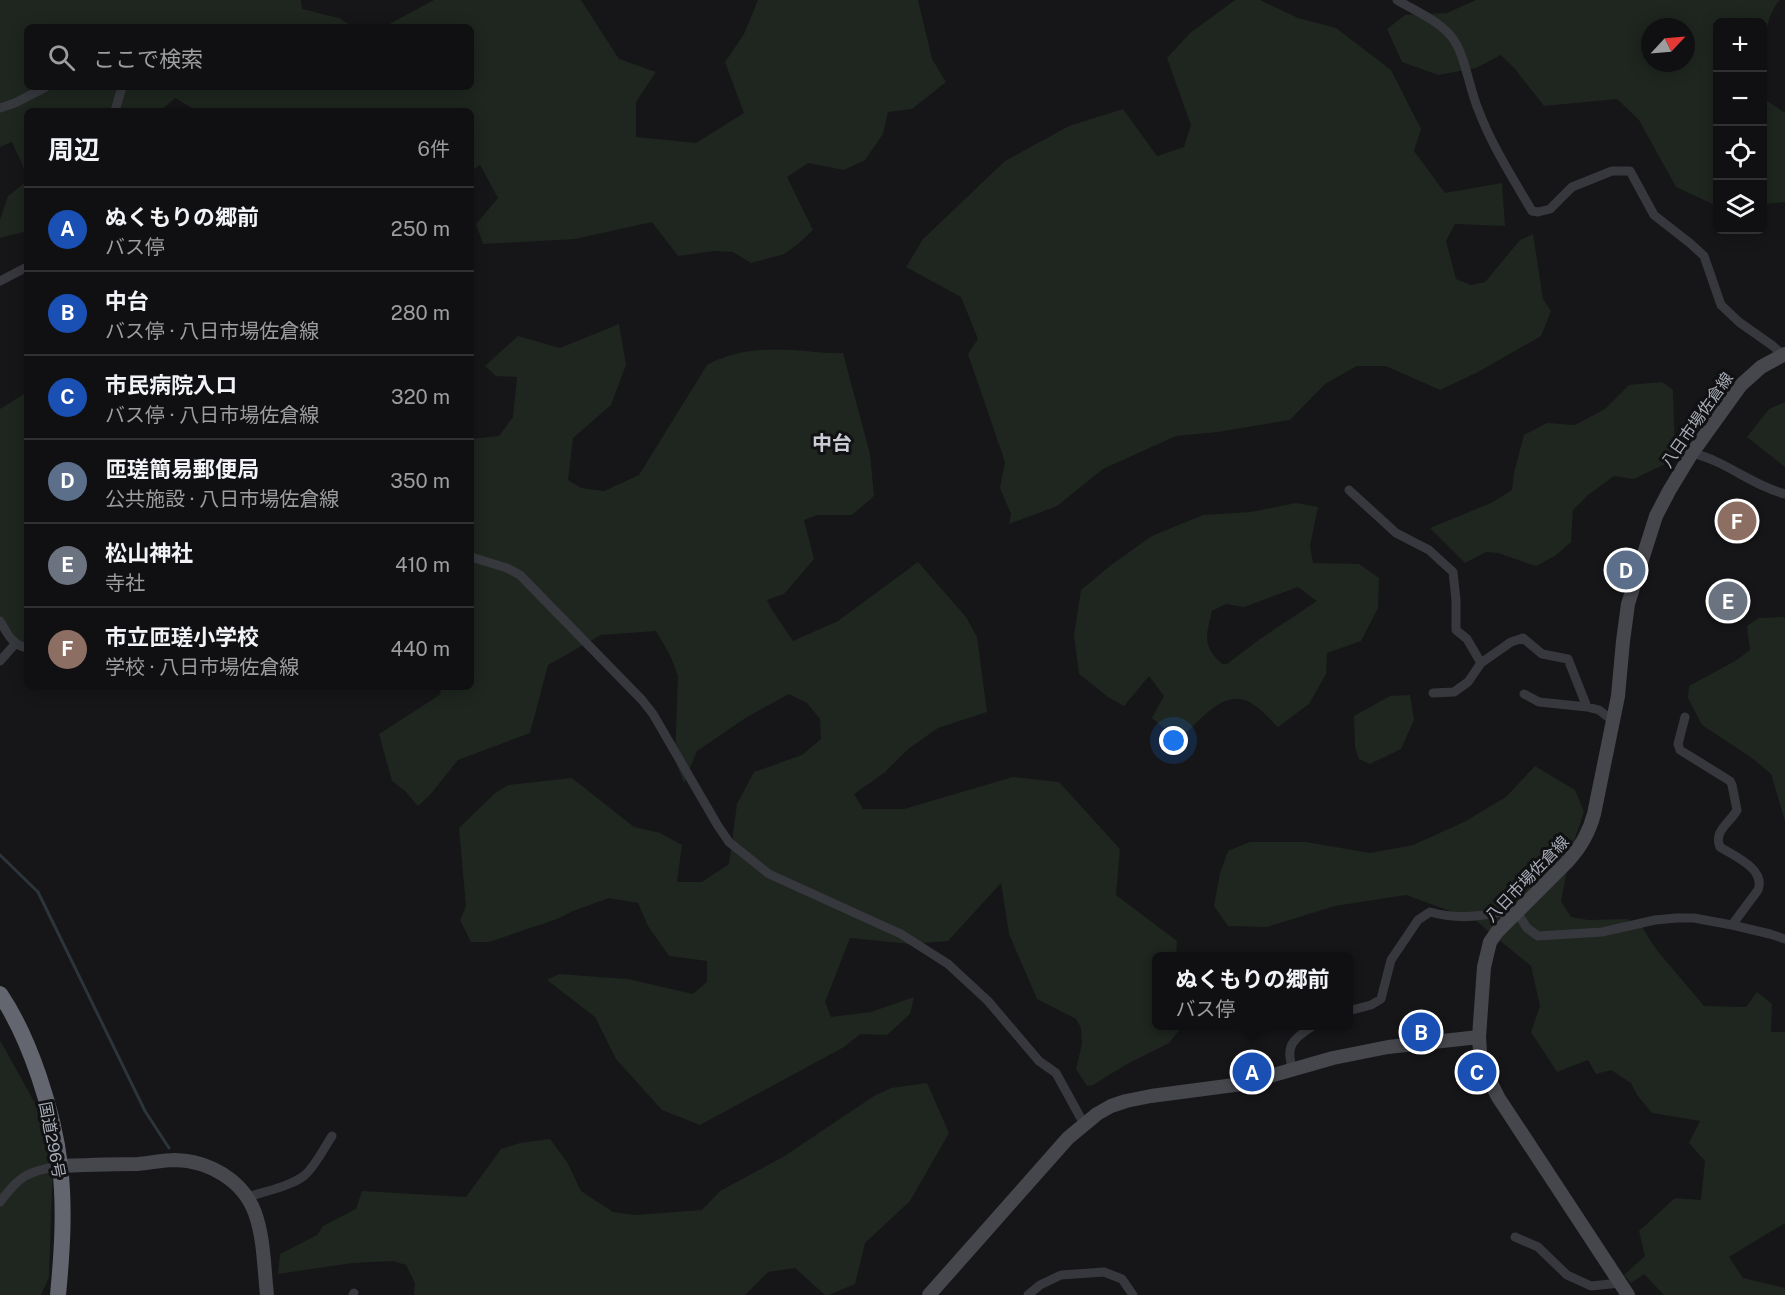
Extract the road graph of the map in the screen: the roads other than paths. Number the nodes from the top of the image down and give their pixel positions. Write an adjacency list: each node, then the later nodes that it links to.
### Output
1 (1397, 0): 8 (street)
2 (40, 90): 4 (street)
3 (121, 90): 5 (street)
4 (0, 108)
5 (116, 108)
6 (24, 269): 7 (street)
7 (0, 281)
8 (1784, 355): 9 (main road, 八日市場佐倉線)
9 (1692, 453): 11 (street); 22 (main road, 八日市場佐倉線)
10 (1349, 490): 17 (street)
11 (1785, 494)
12 (474, 558): 31 (street)
13 (0, 621): 14 (street)
14 (16, 643): 15 (street); 16 (street)
15 (24, 647)
16 (0, 661)
17 (1481, 663): 18 (street); 20 (street)
18 (1433, 693)
19 (1524, 694): 20 (street)
20 (1587, 706): 22 (street)
21 (1685, 717): 24 (street)
22 (1613, 721): 23 (main road, 八日市場佐倉線)
23 (1513, 916): 24 (street); 27 (street); 29 (main road, 八日市場佐倉線)
24 (1732, 925): 25 (street)
25 (1785, 939)
26 (0, 994): 33 (highway, 国道296号)
27 (1353, 1010)
28 (1307, 1030): 30 (street)
29 (1479, 1037): 30 (main road); 37 (main road, 八日市場佐倉線)
30 (1293, 1069): 31 (main road)
31 (1084, 1124): 40 (main road)
32 (332, 1136): 34 (street)
33 (60, 1166): 34 (main road); 35 (street); 38 (highway, 国道296号)
34 (247, 1197): 39 (main road)
35 (0, 1202)
36 (1515, 1237): 37 (street)
37 (1620, 1283): 43 (main road, 八日市場佐倉線)
38 (58, 1295)
39 (267, 1295)
40 (929, 1295)
41 (1028, 1295): 42 (street)
42 (1132, 1295)
43 (1628, 1295)

